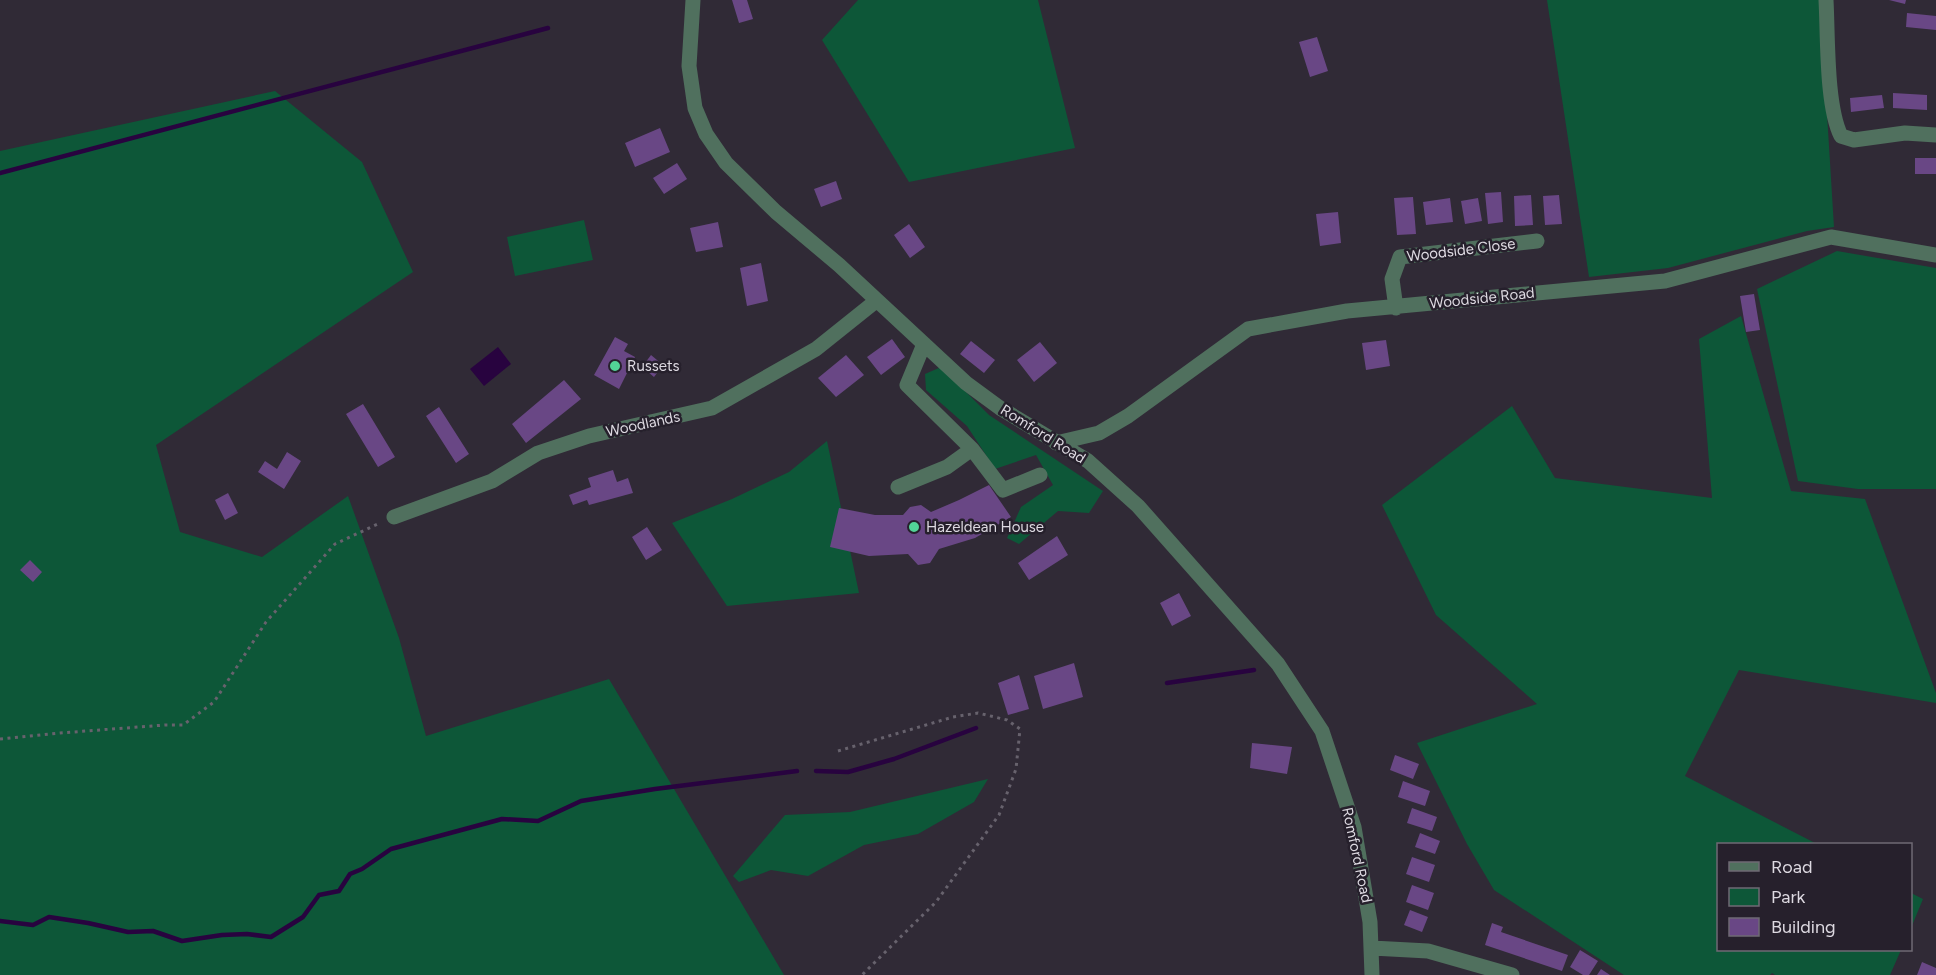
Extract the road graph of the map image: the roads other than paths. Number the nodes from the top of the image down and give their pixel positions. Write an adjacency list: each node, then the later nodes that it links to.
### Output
1 (693, 0): 6 (street, Romford Road)
2 (1826, 0): 3 (street)
3 (1936, 135)
4 (1538, 241): 7 (street, Woodside Close)
5 (1936, 255): 7 (street, Woodside Road)
6 (876, 302): 8 (street, Romford Road); 13 (street, Woodlands)
7 (1396, 308): 9 (street, Woodside Road)
8 (924, 344): 9 (street, Romford Road); 10 (street)
9 (1056, 443): 14 (street, Romford Road)
10 (972, 449): 11 (street); 12 (street)
11 (1040, 475)
12 (898, 487)
13 (394, 517)
14 (1372, 948): 15 (street, Romford Road); 16 (street)
15 (1372, 975)
16 (1512, 975)

